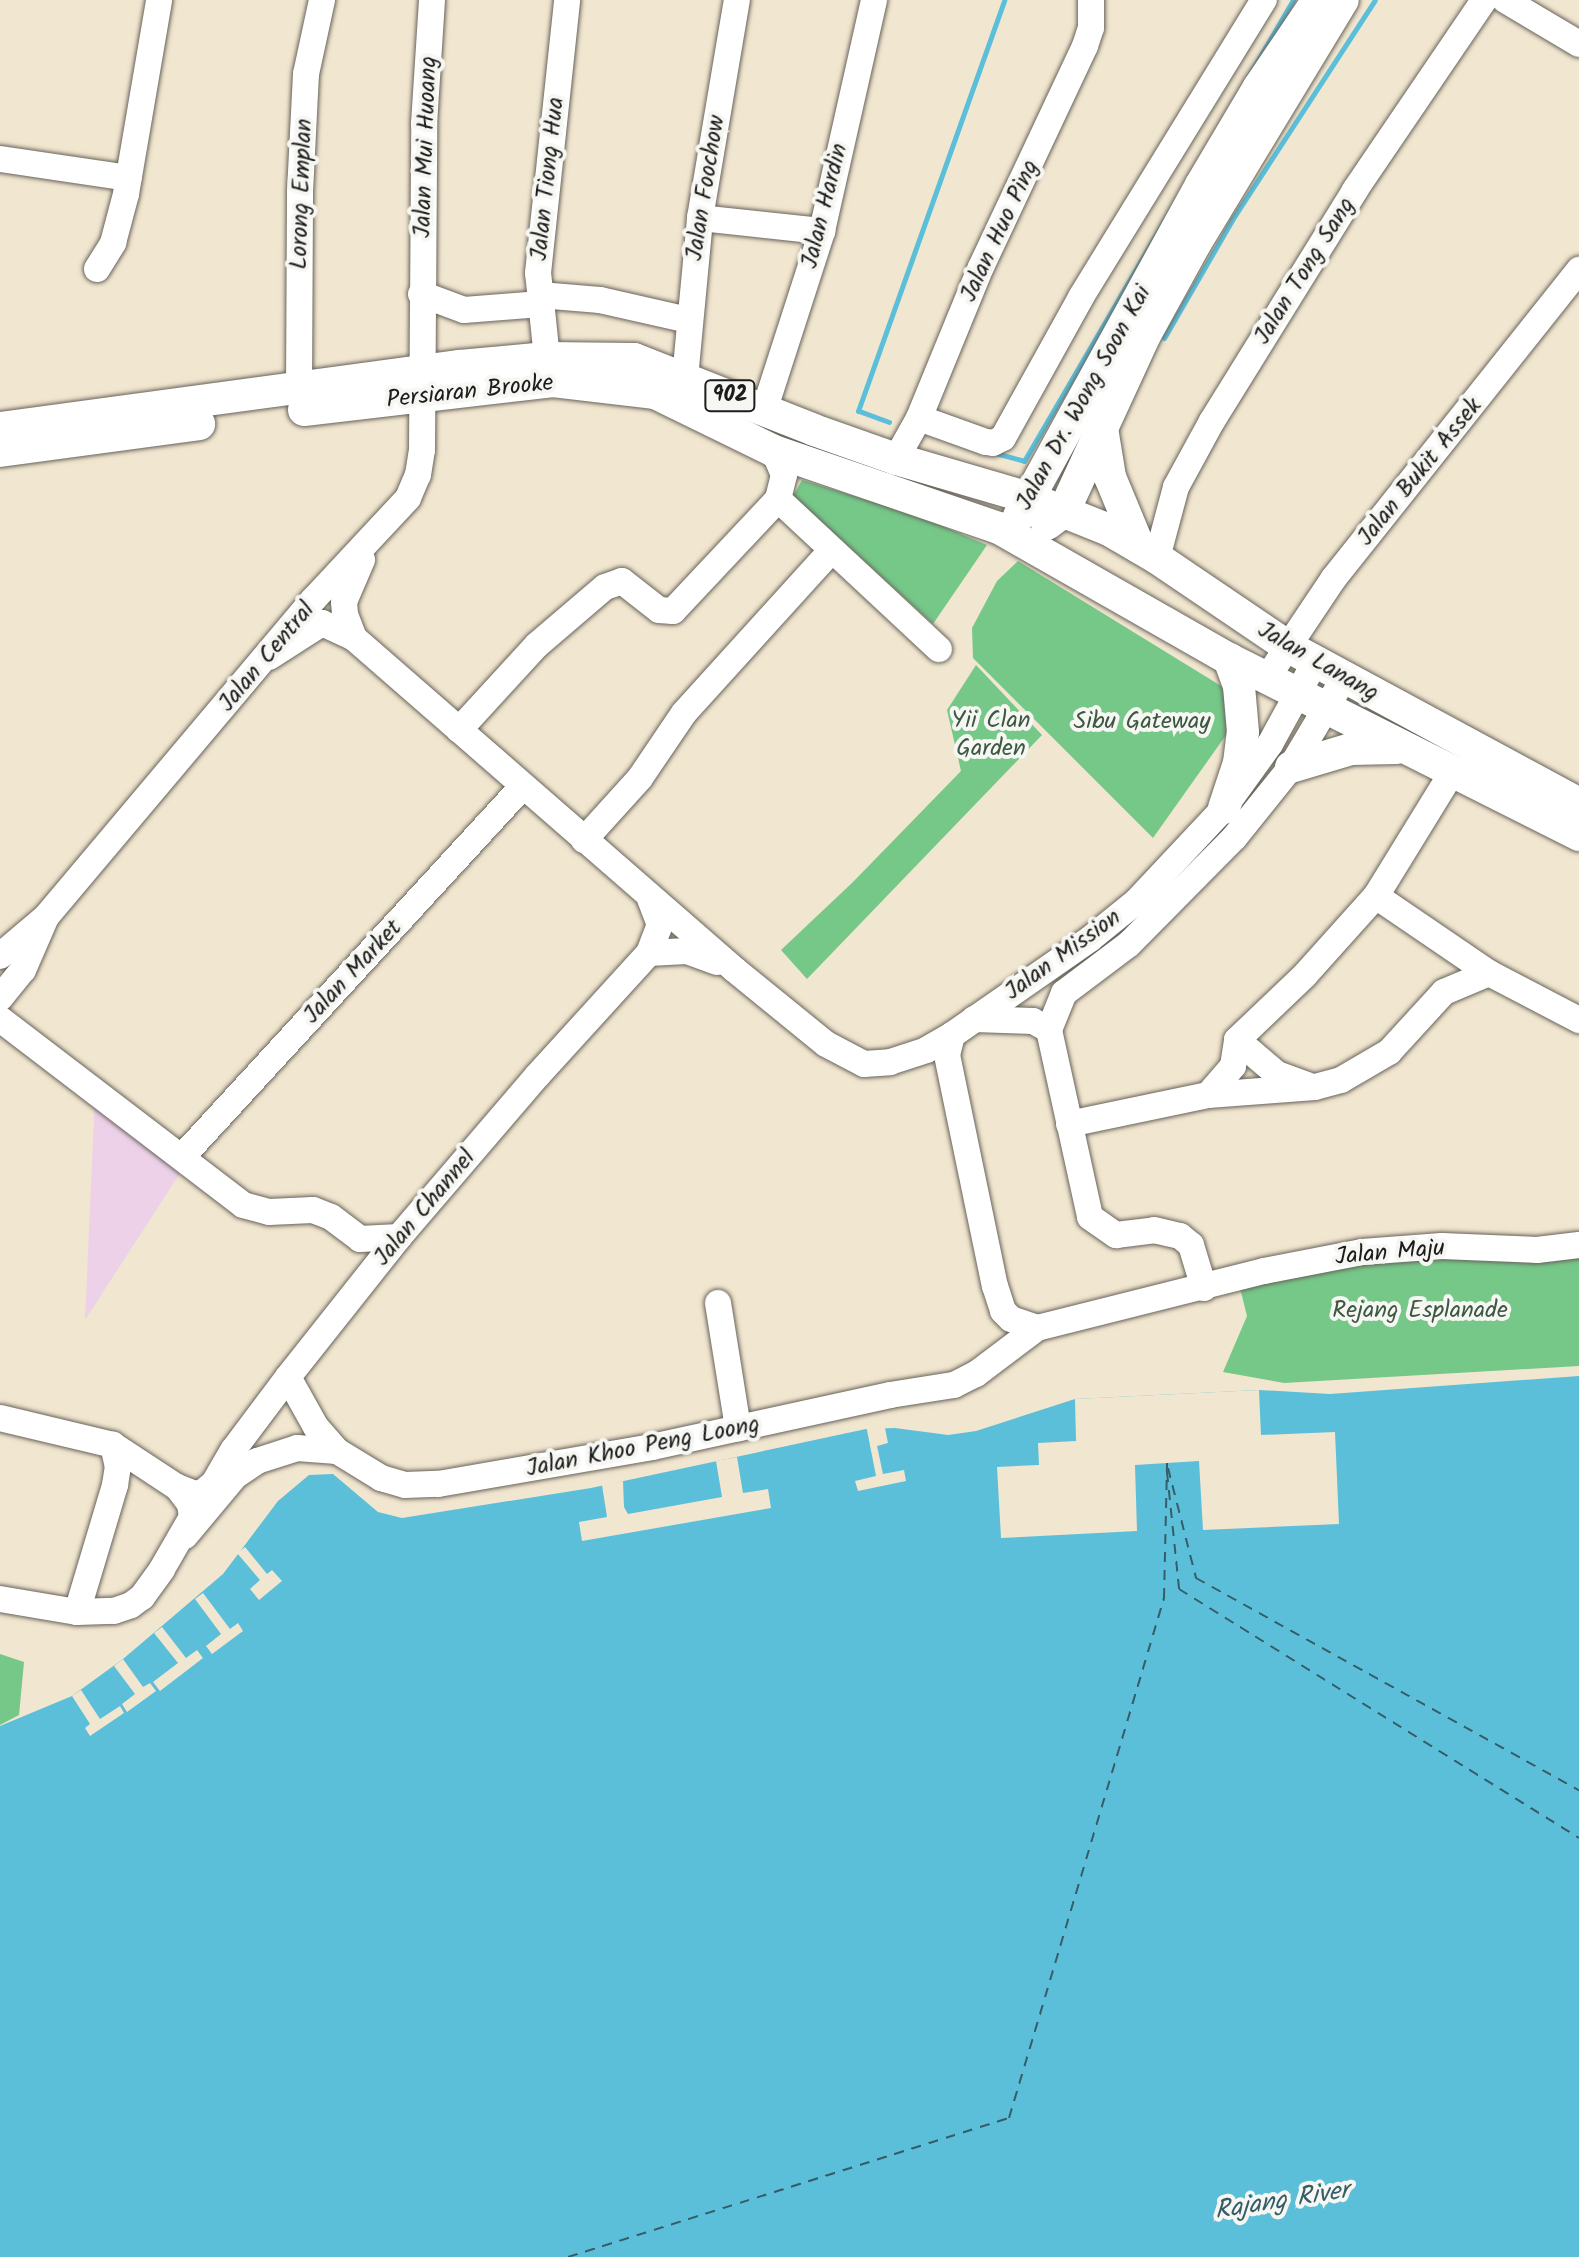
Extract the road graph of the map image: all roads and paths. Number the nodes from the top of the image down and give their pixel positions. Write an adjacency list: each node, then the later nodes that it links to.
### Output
1 (159, 0): 15 (street)
2 (322, 0): 27 (street, Lorong Emplan)
3 (432, 0): 20 (street, Jalan Mui Huoang)
4 (567, 0): 21 (street, Jalan Tiong Hua)
5 (737, 0): 16 (street, Jalan Foochow)
6 (874, 0): 17 (street, Jalan Hardin)
7 (1091, 0): 29 (street, Jalan Huo Ping)
8 (1264, 0): 29 (street)
9 (1318, 0): 35 (main road, Jalan Dr. Wong Soon Kai)
10 (1343, 0): 31 (main road, Jalan Dr. Wong Soon Kai)
11 (1484, 0): 41 (street, Jalan Tong Sang)
12 (1505, 0): 13 (street)
13 (1579, 44)
14 (0, 159): 15 (street)
15 (129, 178): 18 (street)
16 (700, 218): 17 (street); 23 (street, Jalan Foochow)
17 (822, 231): 28 (street, Jalan Hardin)
18 (97, 269)
19 (1579, 270): 44 (street, Jalan Bukit Assek)
20 (421, 294): 22 (street); 25 (street, Jalan Mui Huoang)
21 (540, 299): 22 (street); 23 (street); 24 (street, Jalan Tiong Hua)
22 (453, 309): 25 (street)
23 (688, 320): 26 (street, Jalan Foochow)
24 (547, 358): 25 (main road, Persiaran Brooke / 902); 26 (main road, Persiaran Brooke / 902)
25 (421, 368): 27 (main road, Persiaran Brooke / 902); 32 (main road, Persiaran Brooke / 902); 33 (main road, Persiaran Brooke / 902); 39 (street, Jalan Central)
26 (685, 378): 28 (main road, Persiaran Brooke / 902)
27 (299, 389): 30 (main road, Persiaran Brooke / 902)
28 (765, 408): 34 (main road, Persiaran Brooke / 902)
29 (919, 418): 34 (street, Jalan Huo Ping)
30 (0, 428)
31 (1102, 428): 37 (main road, Jalan Dr. Wong Soon Kai); 41 (main road)
32 (0, 451)
33 (774, 451): 36 (street); 38 (main road, Persiaran Brooke / 902)
34 (896, 459): 35 (main road, Persiaran Brooke / 902)
35 (1029, 498): 37 (main road, Persiaran Brooke / 902); 38 (main road, Jalan Dr. Wong Soon Kai)
36 (778, 499): 40 (street); 52 (street)
37 (1058, 516): 38 (main road, Jalan Dr. Wong Soon Kai); 41 (main road, Jalan Lanang); 42 (main road)
38 (1009, 533): 42 (main road, Persiaran Brooke / 902)
39 (370, 542): 43 (street); 46 (street, Jalan Central)
40 (832, 550): 45 (street); 60 (street)
41 (1148, 553): 44 (main road, Jalan Lanang)
42 (1095, 580): 47 (main road, Jalan Lanang)
43 (354, 638): 46 (street); 52 (street, Jalan Mission)
44 (1287, 646): 48 (main road, Jalan Lanang); 49 (street, Jalan Bukit Assek)
45 (939, 649)
46 (269, 657): 63 (street, Jalan Central)
47 (1229, 659): 49 (main road, Jalan Lanang); 58 (main road)
48 (1315, 662): 50 (main road, Jalan Lanang); 51 (street, Jalan Mission)
49 (1267, 678): 51 (main road, Jalan Lanang)
50 (1344, 678): 51 (street, Jalan Mission); 57 (main road, Jalan Lanang)
51 (1312, 701): 53 (main road, Jalan Lanang); 54 (street, Jalan Mission); 58 (street, Jalan Mission)
52 (459, 730): 56 (street, Jalan Mission)
53 (1405, 748): 54 (main road); 55 (main road, Jalan Lanang)
54 (1291, 767): 74 (street, Jalan Mission)
55 (1454, 769): 59 (main road, Jalan Lanang); 62 (street)
56 (523, 786): 60 (street, Jalan Mission); 80 (street, Jalan Market)
57 (1579, 804)
58 (1224, 808): 72 (street, Jalan Mission)
59 (1579, 835)
60 (584, 840): 61 (street, Jalan Mission)
61 (648, 895): 65 (street); 67 (street, Jalan Mission)
62 (1376, 896): 64 (street); 76 (street)
63 (42, 924): 66 (street); 69 (street); 71 (street)
64 (1438, 939): 68 (street); 70 (street)
65 (649, 953): 67 (street); 81 (street, Jalan Channel)
66 (0, 956)
67 (735, 970): 75 (street, Jalan Mission)
68 (1489, 973): 70 (street); 73 (street)
69 (0, 974)
70 (1444, 992): 77 (street)
71 (2, 1011): 80 (street)
72 (974, 1019): 74 (street); 75 (street, Jalan Mission)
73 (1579, 1020)
74 (1049, 1030): 79 (street)
75 (952, 1035): 85 (street)
76 (1237, 1040): 77 (street); 78 (street)
77 (1312, 1087): 78 (street)
78 (1208, 1095): 79 (street)
79 (1069, 1124): 83 (street)
80 (182, 1157): 81 (street)
81 (399, 1237): 86 (street, Jalan Channel)
82 (1579, 1245): 83 (street, Jalan Maju)
83 (1204, 1288): 85 (street, Jalan Maju)
84 (718, 1303): 88 (street)
85 (1037, 1328): 88 (street, Jalan Khoo Peng Loong)
86 (288, 1377): 90 (street); 91 (street, Jalan Channel)
87 (0, 1418): 89 (street)
88 (738, 1428): 90 (street, Jalan Khoo Peng Loong)
89 (113, 1445): 91 (street); 94 (street)
90 (337, 1451): 92 (street)
91 (177, 1487): 92 (street)
92 (182, 1539): 94 (street)
93 (0, 1599): 94 (street)
94 (77, 1612)

